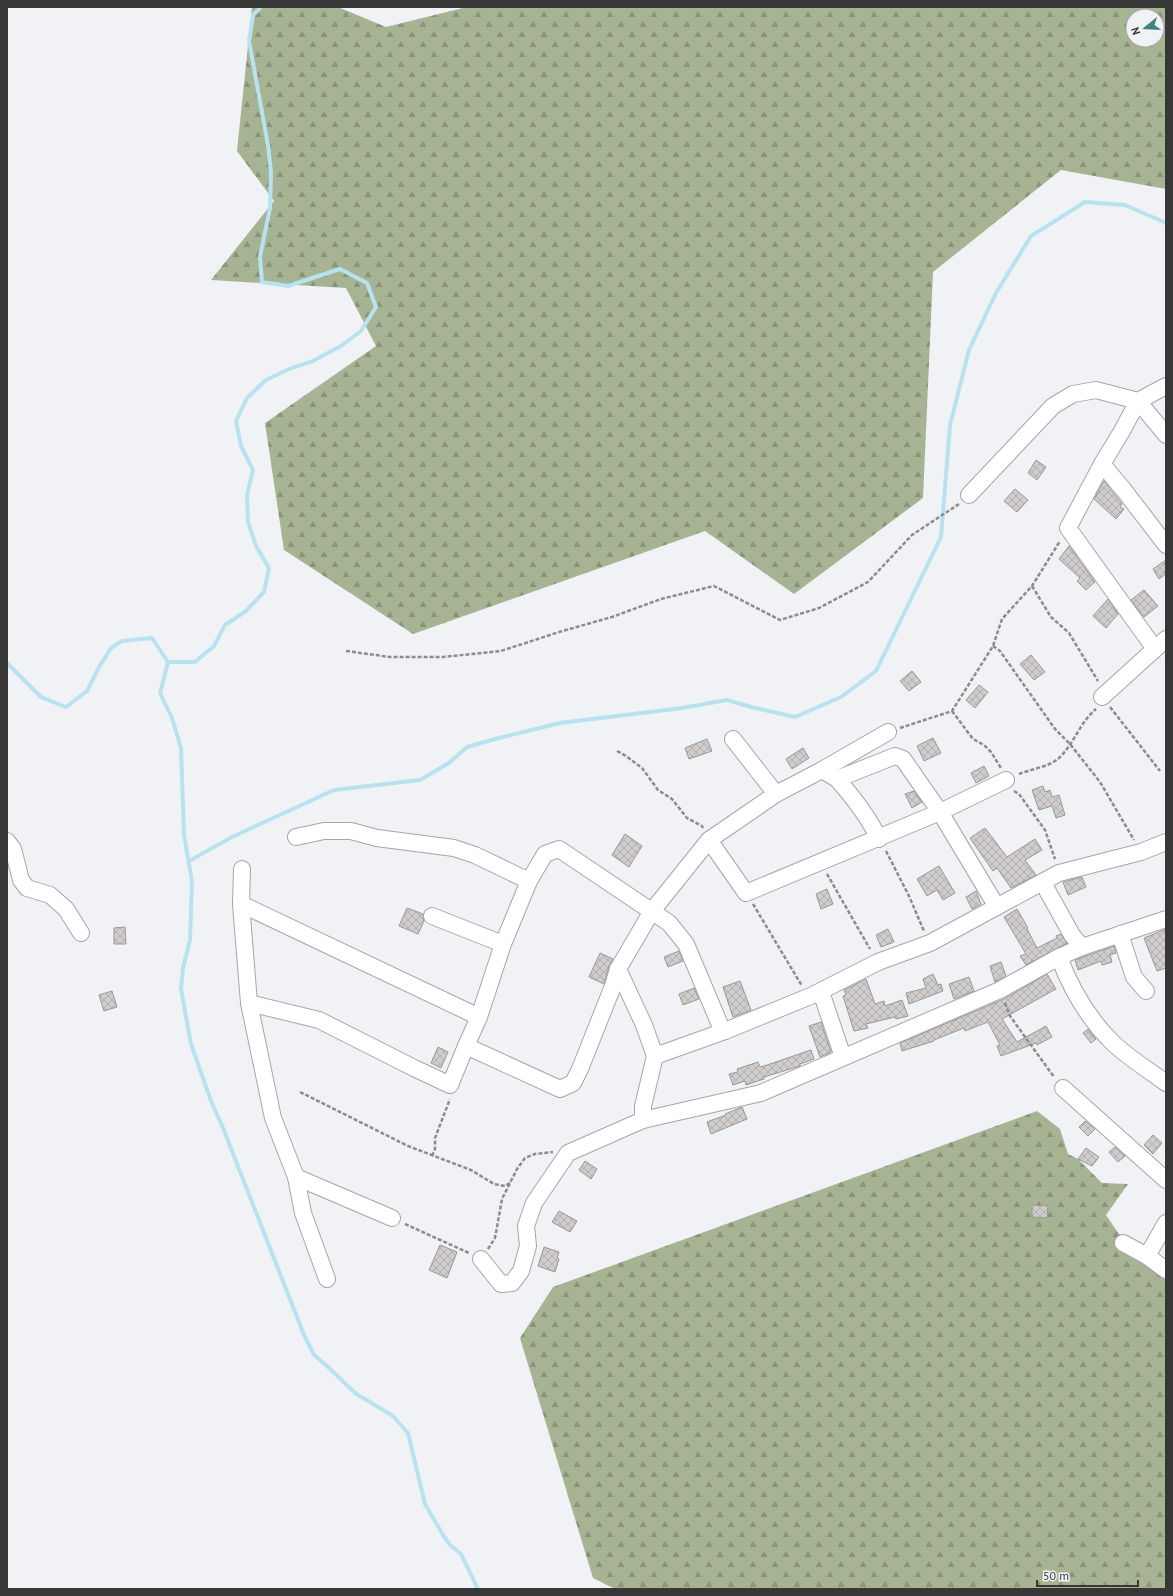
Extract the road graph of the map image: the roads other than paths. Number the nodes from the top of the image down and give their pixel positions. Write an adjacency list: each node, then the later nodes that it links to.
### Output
1 (1166, 386): 2 (street)
2 (1138, 401): 3 (street); 4 (street); 5 (street)
3 (1166, 435)
4 (1102, 464): 6 (street); 7 (street)
5 (969, 495)
6 (1166, 545)
7 (1161, 644): 8 (street)
8 (1102, 697)
9 (888, 732): 11 (street)
10 (733, 739): 14 (street)
11 (822, 770): 12 (street); 14 (street)
12 (837, 779): 15 (street); 17 (street)
13 (1006, 780): 15 (street)
14 (776, 794): 18 (street)
15 (940, 812): 17 (street); 25 (street)
16 (296, 837): 22 (street)
17 (878, 839): 18 (street)
18 (709, 840): 26 (street)
19 (7, 841): 29 (street)
20 (1166, 842): 23 (street)
21 (242, 869): 24 (street)
22 (529, 881): 26 (street); 31 (street)
23 (1043, 883): 25 (street); 32 (street)
24 (241, 904): 37 (street); 38 (street)
25 (997, 907): 36 (street)
26 (652, 911): 34 (street); 39 (street)
27 (432, 916): 31 (street)
28 (1166, 919): 30 (street)
29 (81, 933)
30 (1120, 934): 32 (street); 35 (street)
31 (503, 944): 38 (street)
32 (1082, 947): 33 (street)
33 (1059, 957): 42 (street); 43 (street)
34 (618, 969): 40 (street); 41 (street)
35 (1146, 991)
36 (817, 993): 39 (street); 42 (street)
37 (249, 1003): 40 (street); 46 (street)
38 (479, 1017): 40 (street)
39 (725, 1031): 41 (street)
40 (466, 1046)
41 (655, 1056): 45 (street)
42 (843, 1057): 45 (street)
43 (1166, 1084)
44 (1063, 1088): 47 (street)
45 (643, 1120): 52 (street)
46 (296, 1177): 48 (street); 54 (street)
47 (1166, 1180)
48 (392, 1218)
49 (1166, 1223): 51 (street)
50 (1123, 1243): 51 (street)
51 (1147, 1256): 53 (street)
52 (481, 1259)
53 (1166, 1270)
54 (327, 1279)

